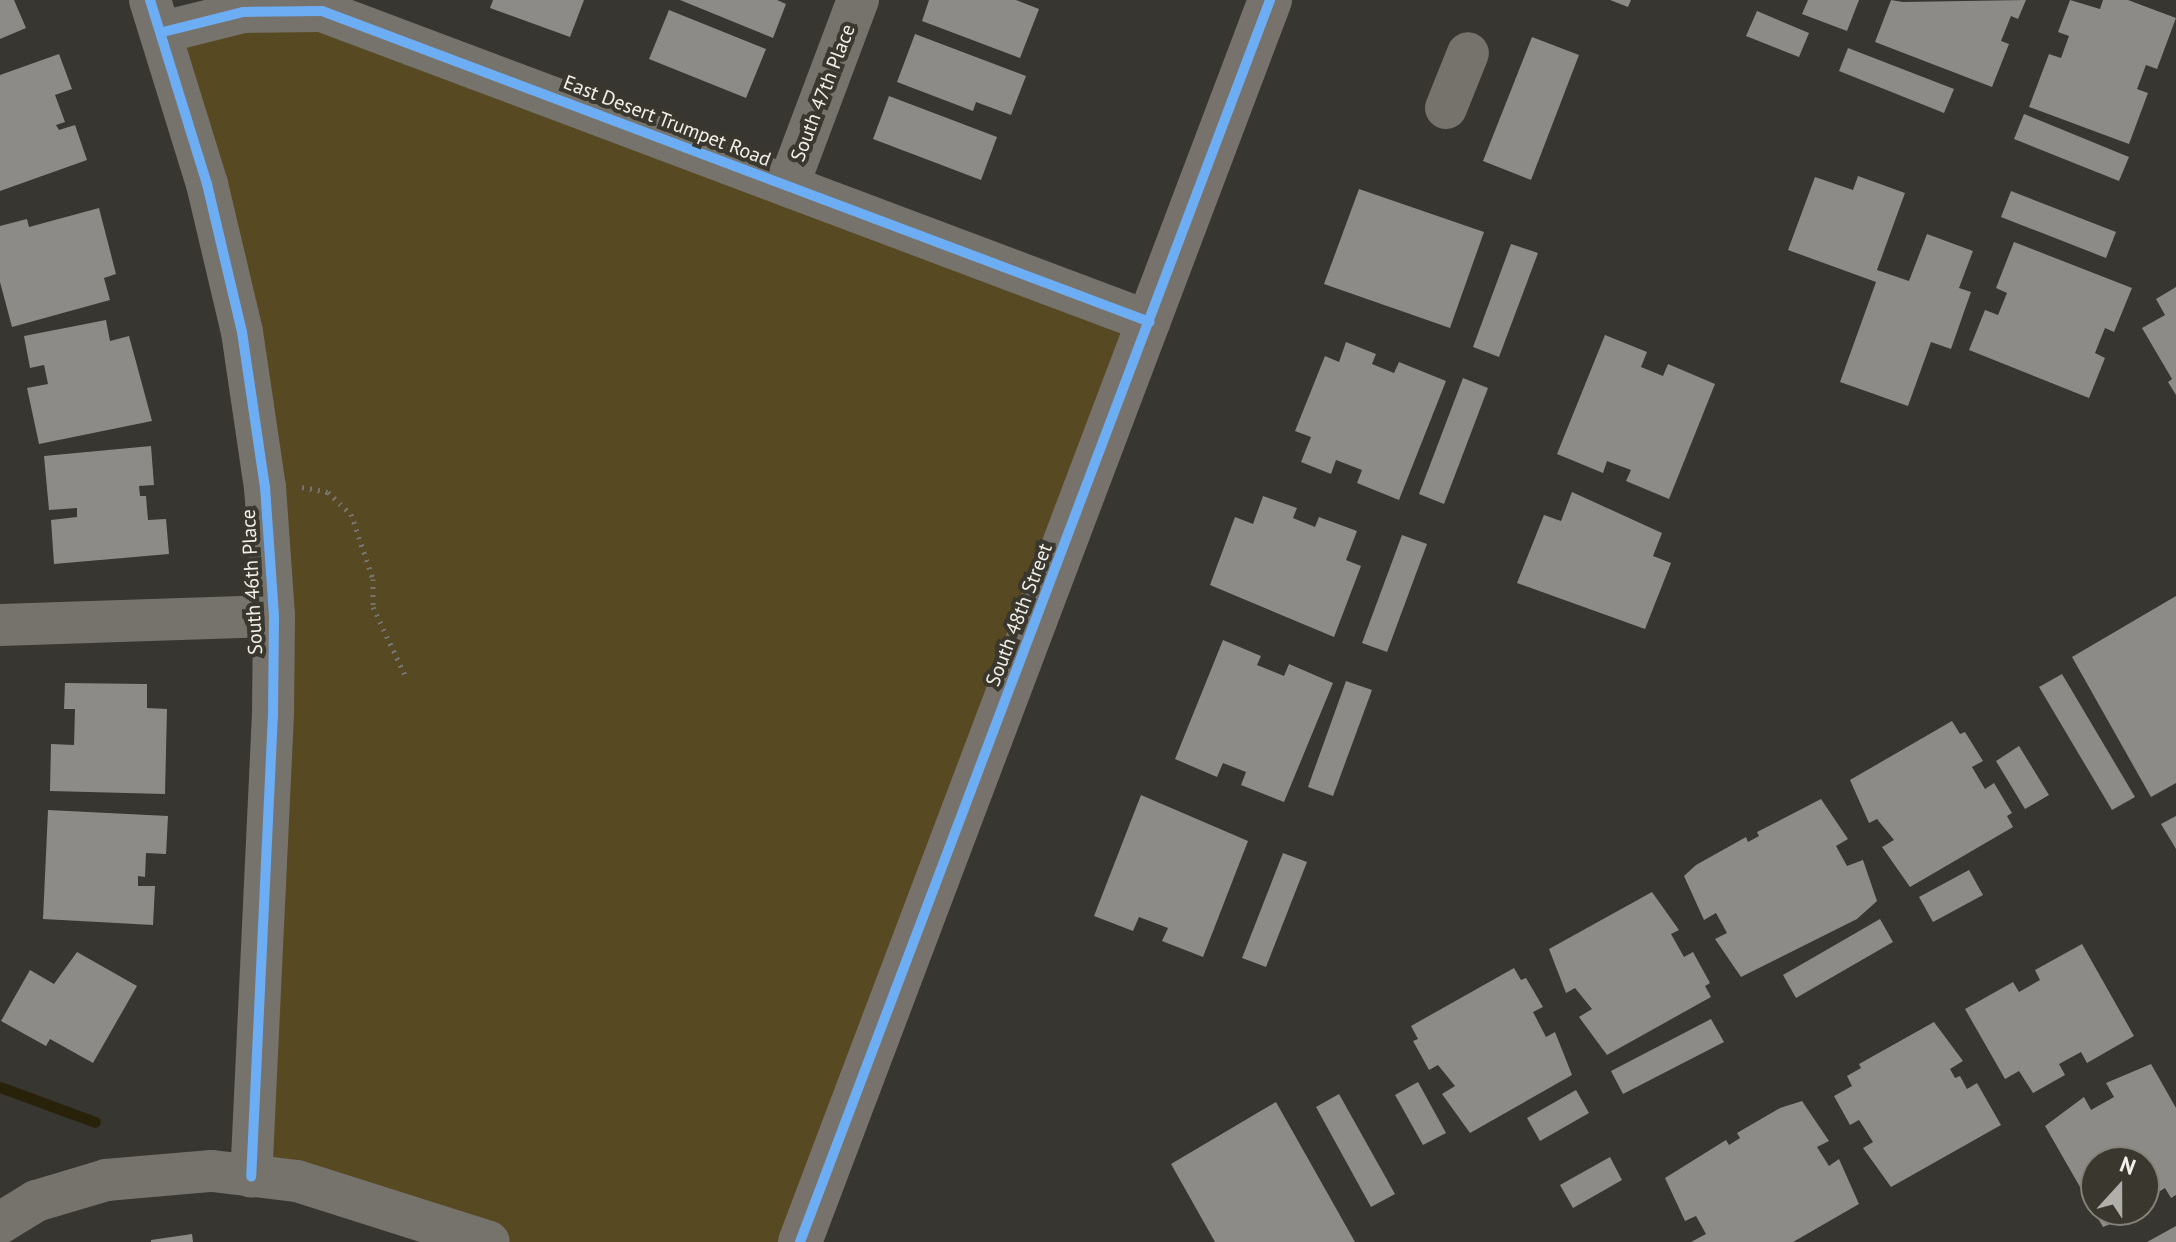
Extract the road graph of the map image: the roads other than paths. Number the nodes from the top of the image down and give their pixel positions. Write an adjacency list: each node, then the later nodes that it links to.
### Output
1 (858, 0): 7 (street, South 47th Place)
2 (1270, 0): 8 (main road, South 48th Street)
3 (388, 15): 4 (street, East Desert Trumpet Road); 7 (street, East Desert Trumpet Road)
4 (157, 16): 9 (street, South 46th Place)
5 (1468, 53): 6 (street)
6 (1446, 108)
7 (788, 186): 8 (street, East Desert Trumpet Road)
8 (1150, 322): 14 (main road, South 48th Street)
9 (274, 616): 10 (street); 11 (street, South 46th Place)
10 (0, 625)
11 (251, 1176): 12 (street); 13 (street)
12 (0, 1223)
13 (489, 1242)
14 (800, 1242)

